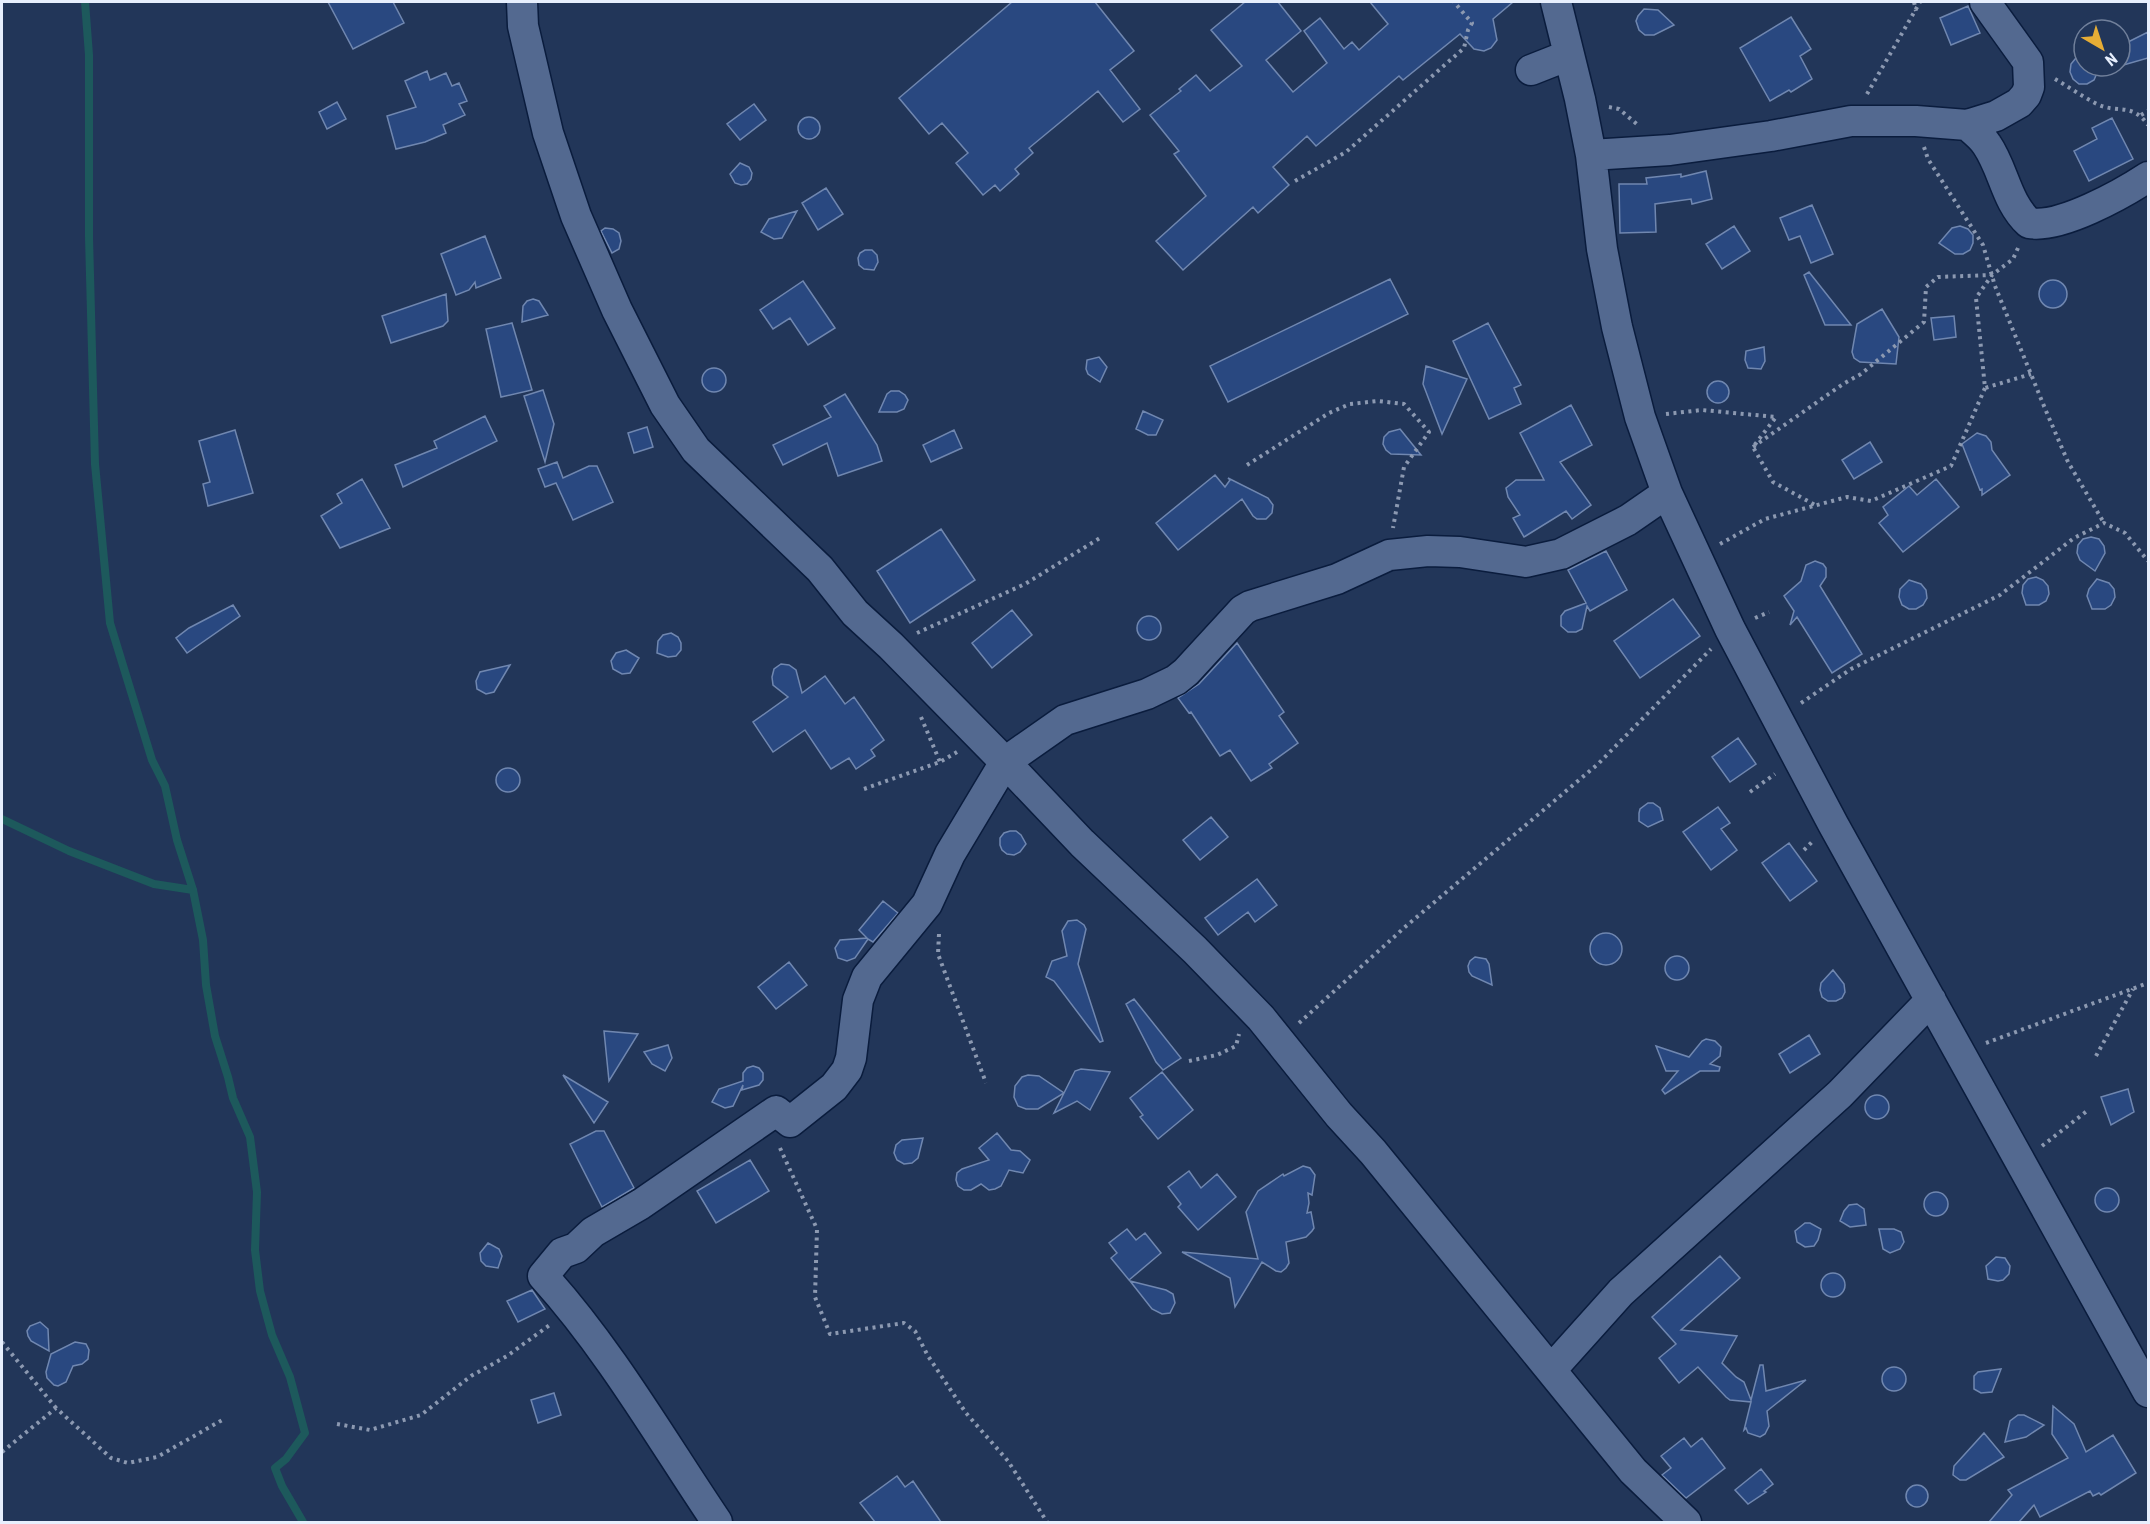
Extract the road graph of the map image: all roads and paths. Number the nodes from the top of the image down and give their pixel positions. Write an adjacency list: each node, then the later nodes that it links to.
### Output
1 (522, 2): 36 (street)
2 (1454, 2): 19 (path)
3 (1556, 2): 8 (street)
4 (1914, 2): 7 (path)
5 (1920, 2): 7 (path)
6 (1985, 2): 9 (street)
7 (1916, 12): 13 (path)
8 (1569, 55): 10 (street); 17 (street)
9 (2028, 62): 12 (path); 15 (street)
10 (1531, 70)
11 (2148, 111): 12 (path)
12 (2142, 115): 16 (path)
13 (1851, 121): 14 (street); 17 (street)
14 (1916, 121): 15 (street); 21 (path)
15 (1967, 125): 20 (street)
16 (2148, 125)
17 (1591, 155): 24 (street)
18 (2148, 177): 20 (street)
19 (1294, 181)
20 (2029, 223): 21 (path)
21 (1992, 275): 22 (path); 23 (path); 25 (path)
22 (2032, 374): 23 (path); 29 (path)
23 (1985, 388): 28 (path)
24 (1640, 417): 25 (path); 27 (street)
25 (1753, 447): 28 (path)
26 (1247, 465): 31 (path)
27 (1667, 493): 31 (street); 32 (street)
28 (1818, 507): 32 (path)
29 (2104, 524): 33 (path); 38 (path)
30 (1100, 538): 36 (path)
31 (1389, 555): 41 (street)
32 (1695, 556): 35 (street)
33 (2148, 561)
34 (1769, 612): 35 (path)
35 (1730, 629): 38 (street); 48 (path)
36 (891, 646): 39 (street)
37 (917, 709): 40 (path)
38 (1776, 715): 46 (street)
39 (976, 733): 40 (path); 41 (street)
40 (939, 762): 42 (path)
41 (1005, 762): 43 (street); 48 (street)
42 (864, 789)
43 (927, 904): 52 (path); 53 (street)
44 (2148, 983): 45 (path)
45 (2133, 989): 49 (path); 50 (path)
46 (1931, 1000): 49 (street); 58 (street)
47 (1240, 1030): 51 (path)
48 (1279, 1040): 58 (street)
49 (1959, 1051): 55 (street)
50 (2097, 1056)
51 (1189, 1061)
52 (986, 1083)
53 (776, 1111): 56 (street); 65 (path)
54 (2087, 1112): 55 (path)
55 (2022, 1161): 59 (street)
56 (572, 1308): 62 (path); 64 (street)
57 (2, 1342): 60 (path)
58 (1551, 1370): 66 (street)
59 (2148, 1392)
60 (56, 1408): 61 (path); 63 (path)
61 (224, 1419)
62 (337, 1424)
63 (2, 1452)
64 (717, 1522)
65 (1047, 1522)
66 (1686, 1522)

